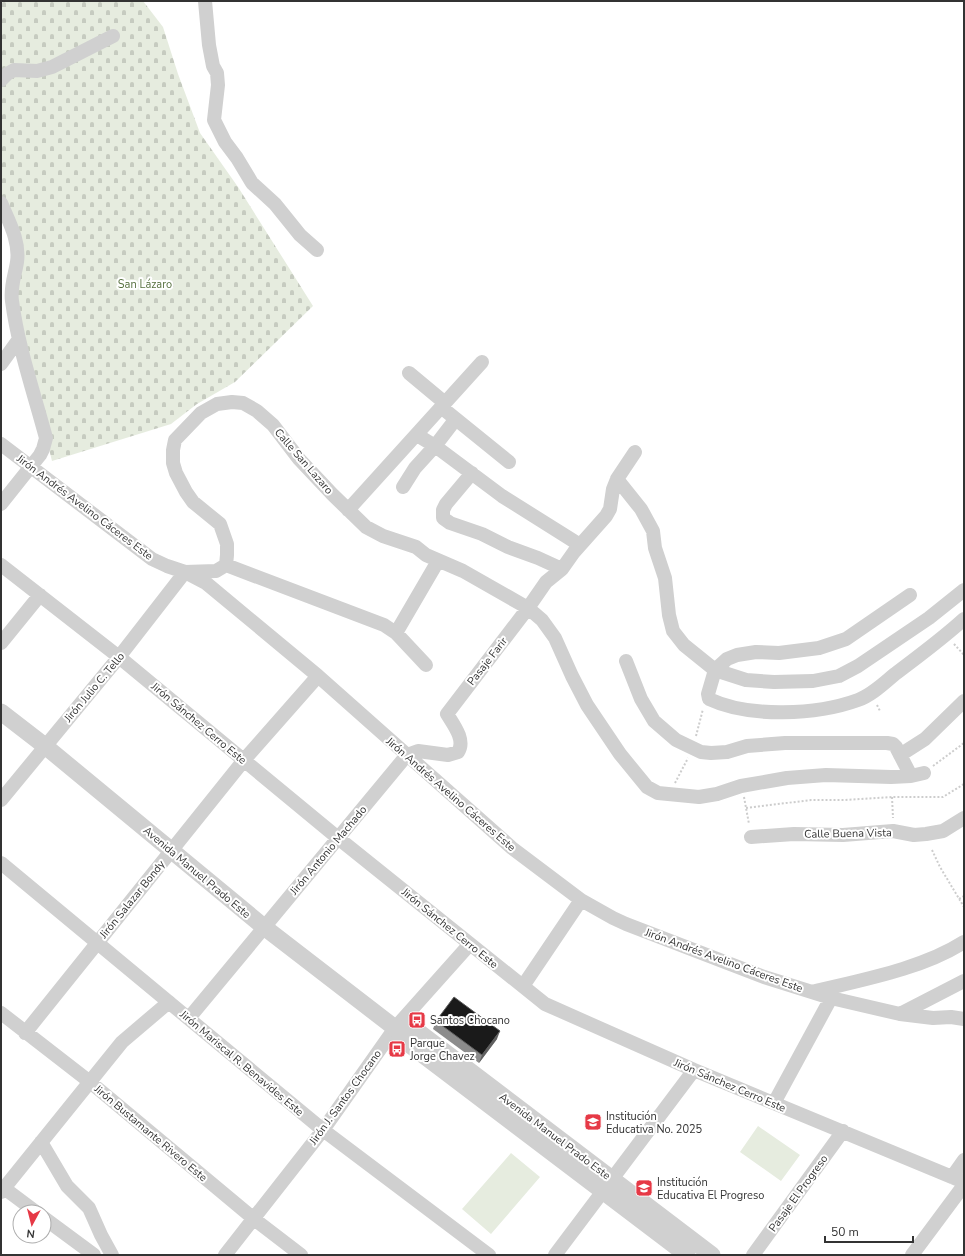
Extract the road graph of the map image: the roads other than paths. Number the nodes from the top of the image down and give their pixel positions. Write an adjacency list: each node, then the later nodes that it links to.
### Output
1 (205, 1): 5 (street)
2 (113, 36): 3 (street)
3 (1, 80)
4 (1, 203): 6 (street)
5 (317, 250)
6 (19, 339): 8 (street); 17 (street)
7 (482, 362): 10 (street)
8 (1, 364)
9 (409, 373): 10 (street)
10 (443, 405): 11 (street); 12 (street)
11 (455, 420): 14 (street); 16 (street)
12 (417, 435): 14 (street); 22 (street)
13 (1, 444): 17 (street, Jirón Andrés Avelino Cáceres Este)
14 (435, 446): 18 (street); 20 (street)
15 (636, 452): 19 (street, Pasaje Farir)
16 (509, 462)
17 (32, 466): 21 (street); 28 (street, Jirón Andrés Avelino Cáceres Este)
18 (472, 474): 23 (street); 27 (street)
19 (617, 479): 23 (street, Pasaje Farir); 39 (street)
20 (403, 487)
21 (1, 504)
22 (348, 510): 24 (street, Calle San Lazaro); 26 (street, Calle San Lazaro)
23 (580, 545): 27 (street, Pasaje Farir)
24 (438, 561): 32 (street, Calle San Lazaro); 34 (street)
25 (1, 565): 30 (street, Jirón Sánchez Cerro Este)
26 (226, 565): 28 (street); 34 (street)
27 (562, 569): 32 (street, Pasaje Farir)
28 (185, 572): 36 (street, Jirón Julio C. Tello); 40 (street, Jirón Andrés Avelino Cáceres Este)
29 (964, 590): 39 (street)
30 (40, 595): 35 (street); 36 (street, Jirón Sánchez Cerro Este)
31 (910, 595): 39 (street)
32 (528, 608): 44 (street, Pasaje Farir); 45 (street, Calle San Lazaro)
33 (964, 619): 39 (street)
34 (396, 633): 38 (street)
35 (1, 644)
36 (119, 657): 43 (street, Jirón Julio C. Tello); 46 (street, Jirón Sánchez Cerro Este)
37 (626, 661): 45 (street)
38 (426, 666)
39 (715, 670)
40 (318, 676): 44 (street, Jirón Andrés Avelino Cáceres Este); 46 (street, Jirón Salazar Bondy)
41 (964, 701): 45 (street)
42 (1, 712): 43 (street, Avenida Manuel Prado Este)
43 (45, 746): 47 (street, Jirón Julio C. Tello); 51 (street, Avenida Manuel Prado Este)
44 (407, 755): 50 (street, Jirón Antonio Machado); 53 (street, Jirón Andrés Avelino Cáceres Este)
45 (900, 755)
46 (244, 760): 50 (street, Jirón Sánchez Cerro Este); 51 (street, Jirón Salazar Bondy)
47 (1, 800)
48 (964, 818): 49 (street, Calle Buena Vista)
49 (752, 837)
50 (338, 838): 54 (street, Jirón Antonio Machado); 57 (street, Jirón Sánchez Cerro Este)
51 (171, 850): 54 (street, Avenida Manuel Prado Este); 55 (street, Jirón Salazar Bondy)
52 (1, 863): 55 (street, Jirón Mariscal R. Benavides Este)
53 (581, 900): 59 (street); 60 (street, Jirón Andrés Avelino Cáceres Este)
54 (264, 927): 65 (street, Jirón Antonio Machado); 67 (street, Avenida Manuel Prado Este)
55 (98, 942): 62 (street, Jirón Mariscal R. Benavides Este); 68 (street, Jirón Salazar Bondy)
56 (964, 942): 60 (street)
57 (470, 944): 59 (street, Jirón Sánchez Cerro Este); 67 (street, Jirón J. Santos Chocano)
58 (964, 981): 64 (street)
59 (523, 986): 69 (street, Jirón Sánchez Cerro Este)
60 (812, 992): 61 (street, Jirón Andrés Avelino Cáceres Este)
61 (831, 998): 64 (street, Jirón Andrés Avelino Cáceres Este); 71 (street)
62 (169, 1002): 65 (street, Jirón Mariscal R. Benavides Este); 70 (street)
63 (1, 1013): 68 (street, Jirón Bustamante Rivero Este)
64 (900, 1014): 66 (street, Jirón Andrés Avelino Cáceres Este)
65 (188, 1018): 72 (street, Jirón Mariscal R. Benavides Este)
66 (964, 1020)
67 (395, 1028): 72 (street, Jirón J. Santos Chocano); 77 (street, Avenida Manuel Prado Este)
68 (25, 1033): 70 (street, Jirón Bustamante Rivero Este)
69 (694, 1070): 71 (street, Jirón Sánchez Cerro Este); 77 (street)
70 (90, 1082): 74 (street); 81 (street, Jirón Bustamante Rivero Este)
71 (774, 1103): 73 (street, Jirón Sánchez Cerro Este)
72 (323, 1130): 81 (street, Jirón J. Santos Chocano); 87 (street, Jirón Mariscal R. Benavides Este)
73 (843, 1131): 76 (street, Jirón Sánchez Cerro Este); 91 (street, Pasaje El Progreso)
74 (41, 1142): 79 (street); 84 (street)
75 (964, 1160): 76 (street)
76 (958, 1180)
77 (607, 1185): 88 (street); 89 (street, Avenida Manuel Prado Este); 90 (street, Avenida Manuel Prado Este)
78 (964, 1186): 92 (street)
79 (2, 1190): 80 (street)
80 (24, 1204)
81 (254, 1219): 85 (street, Jirón J. Santos Chocano); 86 (street, Jirón Bustamante Rivero Este)
82 (52, 1224): 83 (street)
83 (94, 1255)
84 (112, 1255)
85 (225, 1255)
86 (301, 1255)
87 (489, 1255)
88 (555, 1255)
89 (687, 1255)
90 (712, 1255)
91 (753, 1255)
92 (912, 1255)

